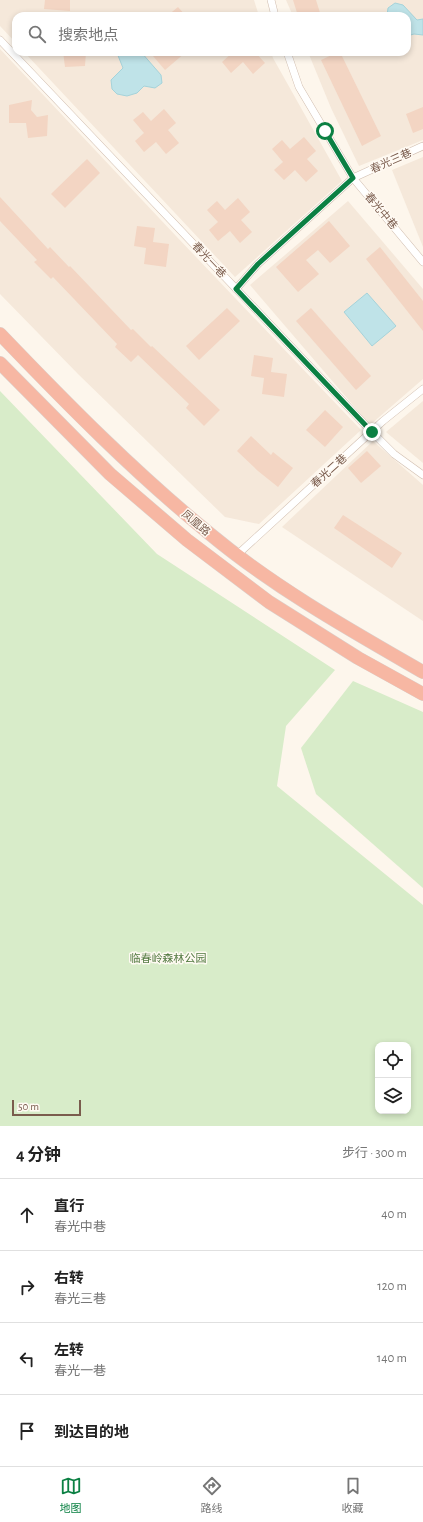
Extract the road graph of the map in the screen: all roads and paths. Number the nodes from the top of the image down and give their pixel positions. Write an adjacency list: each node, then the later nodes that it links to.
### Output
1 (271, 0): 2 (street)
2 (274, 12)
3 (0, 40): 4 (street, 春光一巷)
4 (12, 53)
5 (15, 56): 10 (street, 春光一巷)
6 (288, 56): 8 (street, 春光中巷)
7 (423, 146): 8 (street, 春光三巷)
8 (353, 178): 9 (street, 春光中巷); 10 (street, 春光三巷)
9 (423, 262)
10 (236, 289): 14 (street, 春光一巷)
11 (0, 334): 16 (highway, 凤凰路)
12 (0, 363): 18 (highway, 凤凰路)
13 (423, 390): 14 (street, 春光二巷)
14 (372, 432): 15 (street, 春光一巷); 16 (street, 春光二巷)
15 (423, 475)
16 (237, 555): 17 (highway, 凤凰路)
17 (423, 672)
18 (423, 694)

